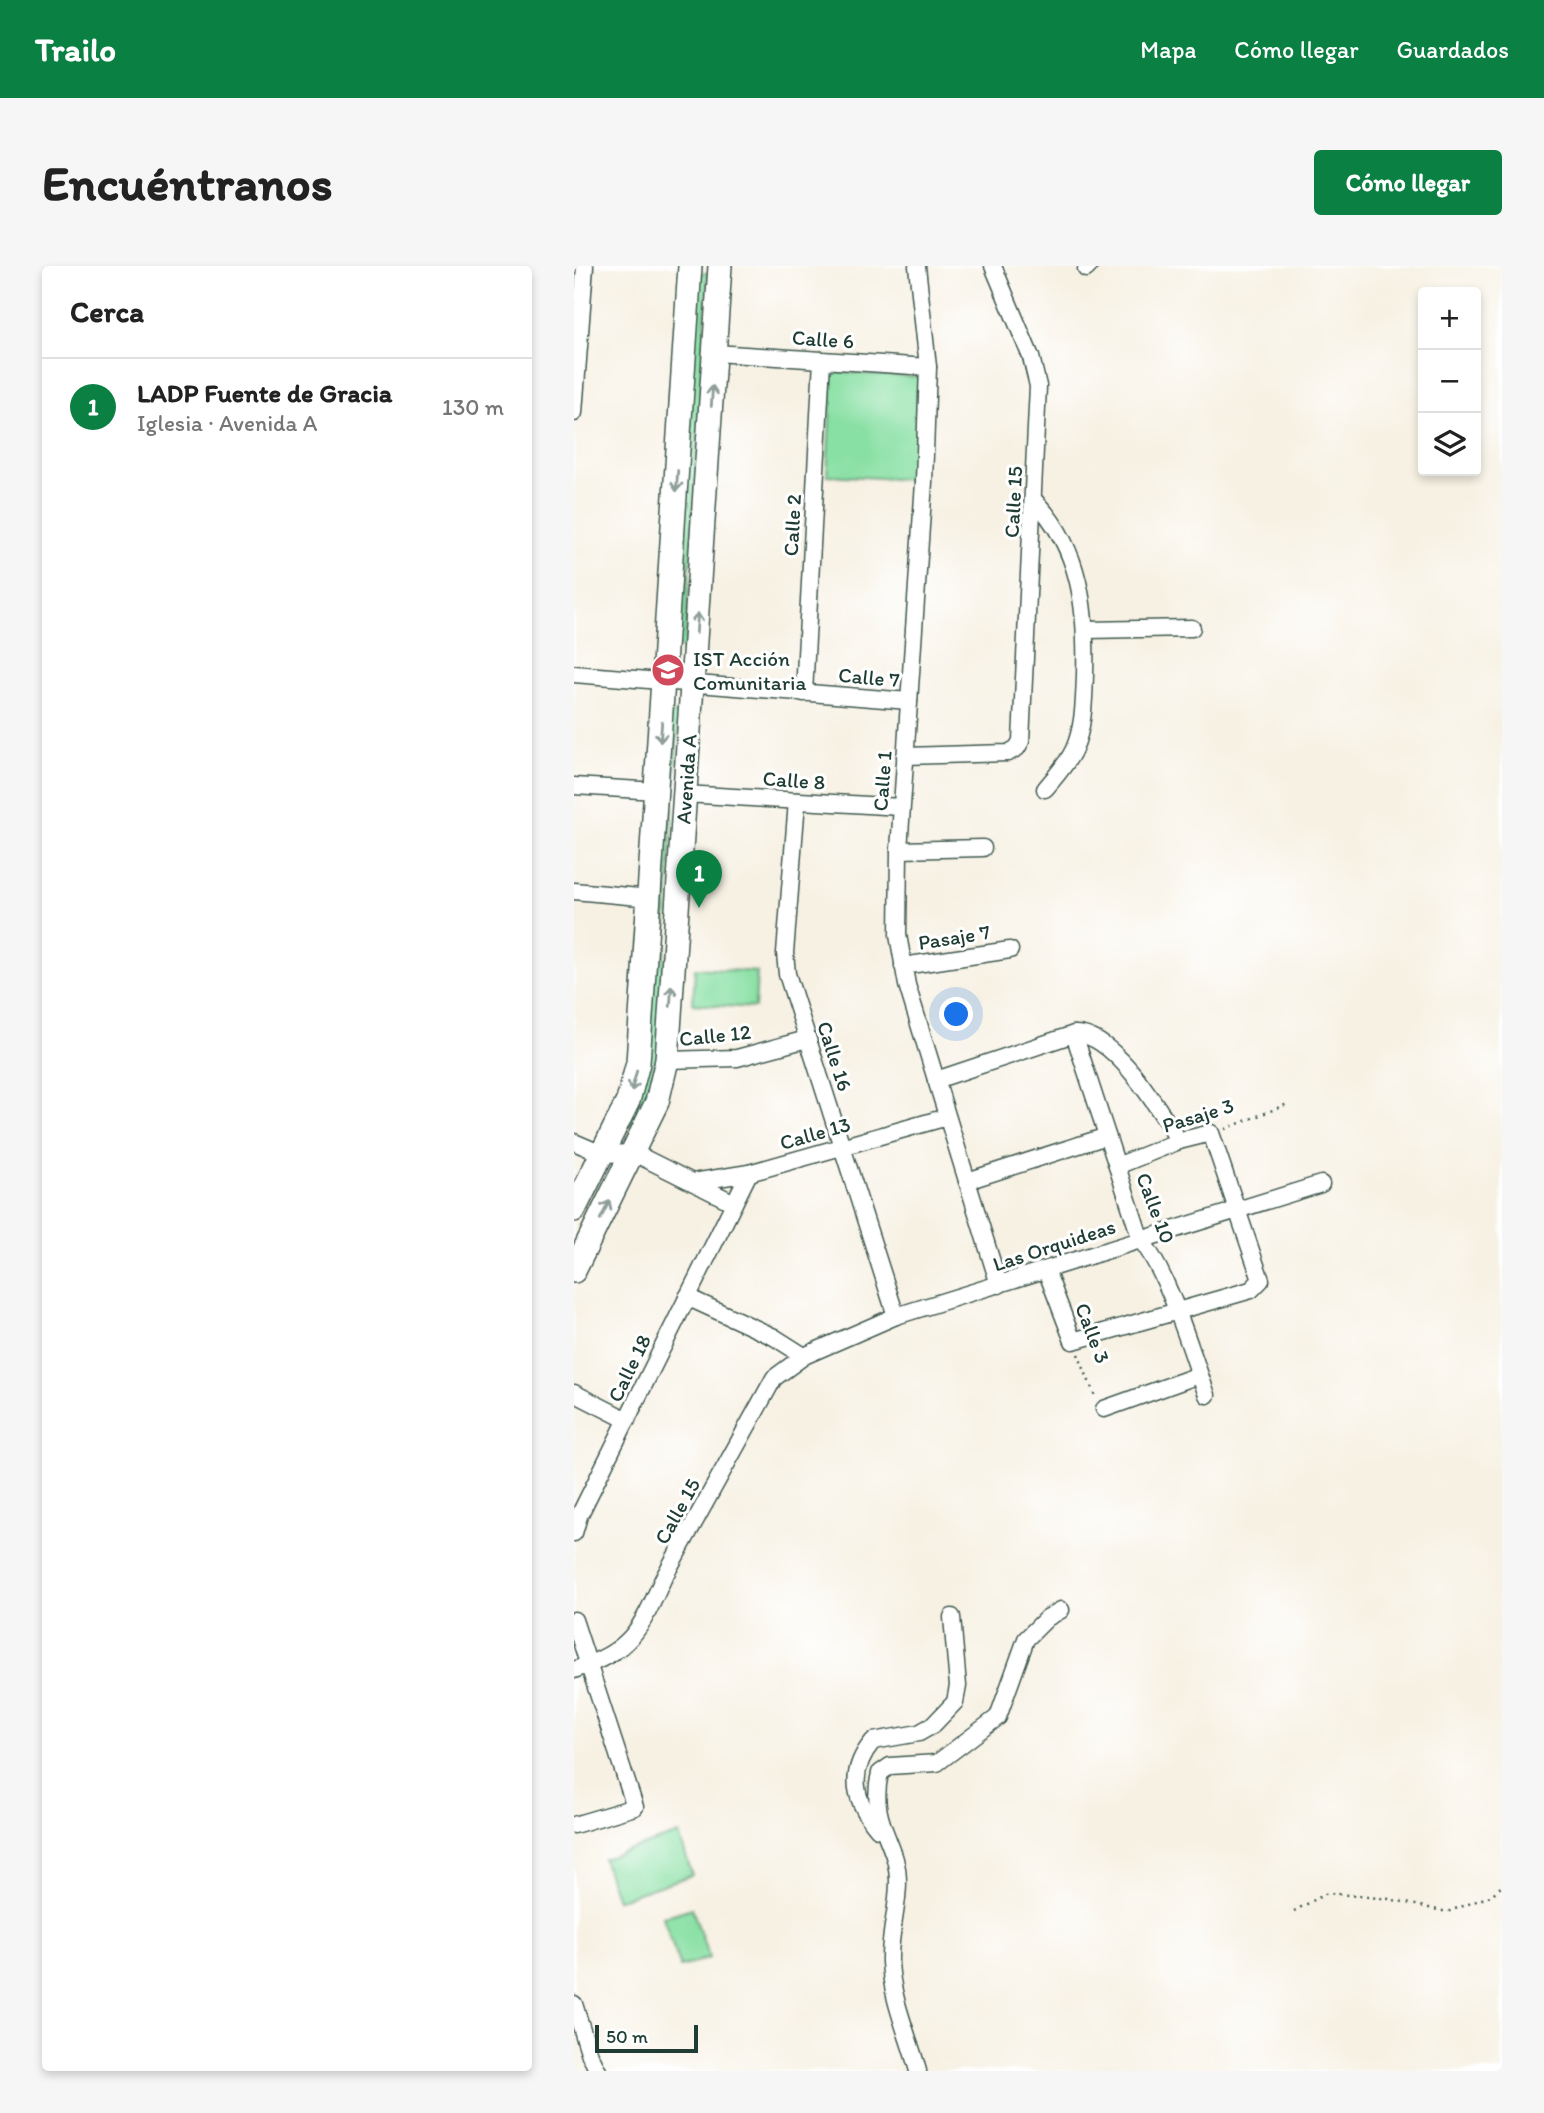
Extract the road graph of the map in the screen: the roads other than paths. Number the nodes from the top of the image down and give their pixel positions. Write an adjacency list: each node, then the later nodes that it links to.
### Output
1 (585, 266): 6 (street)
2 (691, 266): 15 (main road, Avenida A, one-way to 15)
3 (720, 266): 7 (main road, Avenida A)
4 (917, 266): 9 (street, Calle 1)
5 (993, 266): 11 (street, Calle 15)
6 (577, 335): 10 (street)
7 (715, 353): 8 (street, Calle 6); 16 (main road, Avenida A, one-way to 7)
8 (822, 360): 9 (street, Calle 6); 17 (street, Calle 2)
9 (928, 368): 18 (street, Calle 1)
10 (574, 413)
11 (1034, 500): 13 (street); 19 (street, Calle 15)
12 (1192, 628): 13 (street)
13 (1087, 630): 21 (street)
14 (574, 674): 15 (street, Calle 7)
15 (665, 680): 16 (street, Calle 7); 22 (main road, Avenida A, one-way to 22)
16 (693, 684): 17 (street, Calle 7); 23 (main road, Avenida A)
17 (803, 692): 18 (street, Calle 7)
18 (908, 701): 19 (street, Calle 1)
19 (905, 756): 25 (street, Calle 1)
20 (574, 786): 22 (street)
21 (1045, 789)
22 (657, 791): 29 (main road, Avenida A)
23 (685, 794): 24 (street, Calle 8); 34 (main road, Avenida A, one-way to 23)
24 (797, 801): 25 (street, Calle 8); 33 (street, Calle 16)
25 (901, 807): 27 (street, Calle 1)
26 (984, 848): 27 (street)
27 (899, 849): 31 (street, Calle 1)
28 (574, 891): 29 (street)
29 (650, 898): 42 (main road, Avenida A, one-way to 42)
30 (1010, 950): 31 (street, Pasaje 7)
31 (903, 966): 35 (street, Calle 1)
32 (1074, 1034): 35 (street); 37 (street, Calle 10); 38 (street)
33 (807, 1039): 34 (street, Calle 12); 40 (street, Calle 16)
34 (667, 1060): 41 (main road, Avenida A)
35 (936, 1080): 36 (street, Calle 1)
36 (947, 1117): 40 (street, Calle 13); 45 (street, Calle 1)
37 (1107, 1136): 43 (street, Calle 10); 45 (street)
38 (1179, 1141): 43 (street, Pasaje 3); 50 (street, Pasaje 3)
39 (574, 1142): 42 (street)
40 (842, 1148): 44 (street, Calle 13); 57 (street, Calle 16)
41 (634, 1153): 42 (street); 46 (street); 53 (main road, Avenida A, one-way to 41)
42 (602, 1154): 49 (main road, Avenida A)
43 (1117, 1166): 51 (street, Calle 10)
44 (749, 1173): 46 (street, Calle 13); 48 (street, Calle 18)
45 (967, 1181): 54 (street, Calle 1)
46 (693, 1182): 48 (street)
47 (1321, 1184): 50 (street, Las Orquideas)
48 (734, 1203): 55 (street, Calle 18)
49 (574, 1210)
50 (1237, 1212): 51 (street, Las Orquideas); 56 (street)
51 (1141, 1240): 52 (street, Las Orquideas); 56 (street, Calle 10)
52 (1046, 1270): 54 (street, Las Orquideas); 56 (street, Calle 3)
53 (574, 1271)
54 (999, 1285): 57 (street, Las Orquideas)
55 (687, 1297): 58 (street); 63 (street, Calle 18)
56 (1175, 1311): 59 (street, Calle 10)
57 (895, 1317): 58 (street, Las Orquideas)
58 (804, 1356): 68 (street, Calle 15)
59 (1199, 1375): 61 (street, Calle 10); 62 (street)
60 (574, 1393): 63 (street)
61 (1207, 1395)
62 (1104, 1409)
63 (627, 1420): 64 (street, Calle 18)
64 (574, 1533)
65 (1061, 1611): 71 (street)
66 (952, 1617): 71 (street)
67 (574, 1620): 68 (street)
68 (590, 1665): 69 (street, Calle 15); 70 (street)
69 (574, 1670)
70 (574, 1825)
71 (885, 1836): 74 (street)
72 (574, 2004): 73 (street)
73 (598, 2071)
74 (918, 2071)

